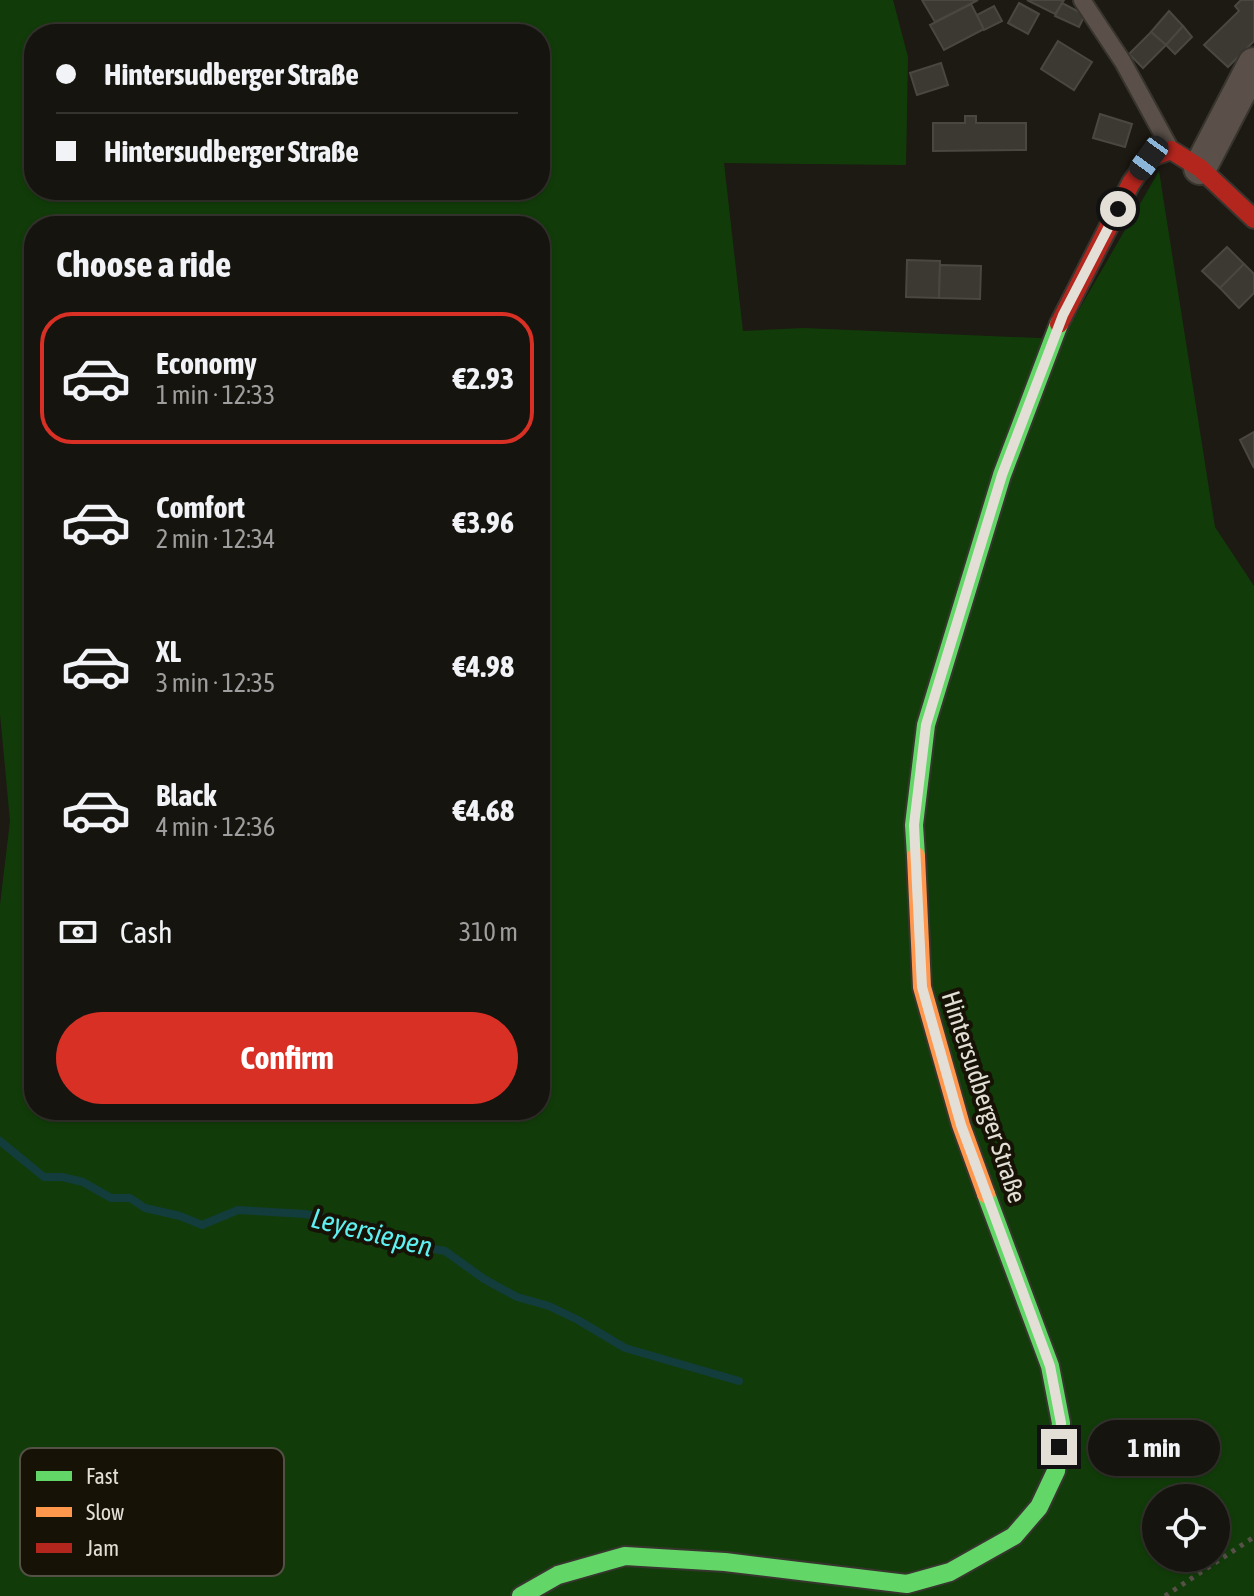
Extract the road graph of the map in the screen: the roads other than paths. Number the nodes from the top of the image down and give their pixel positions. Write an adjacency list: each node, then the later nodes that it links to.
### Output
1 (1082, 0): 3 (lane)
2 (1254, 64): 4 (street)
3 (1171, 150): 4 (street); 6 (street, Hintersudberger Straße)
4 (1200, 168): 5 (street)
5 (1254, 219)
6 (521, 1596)

